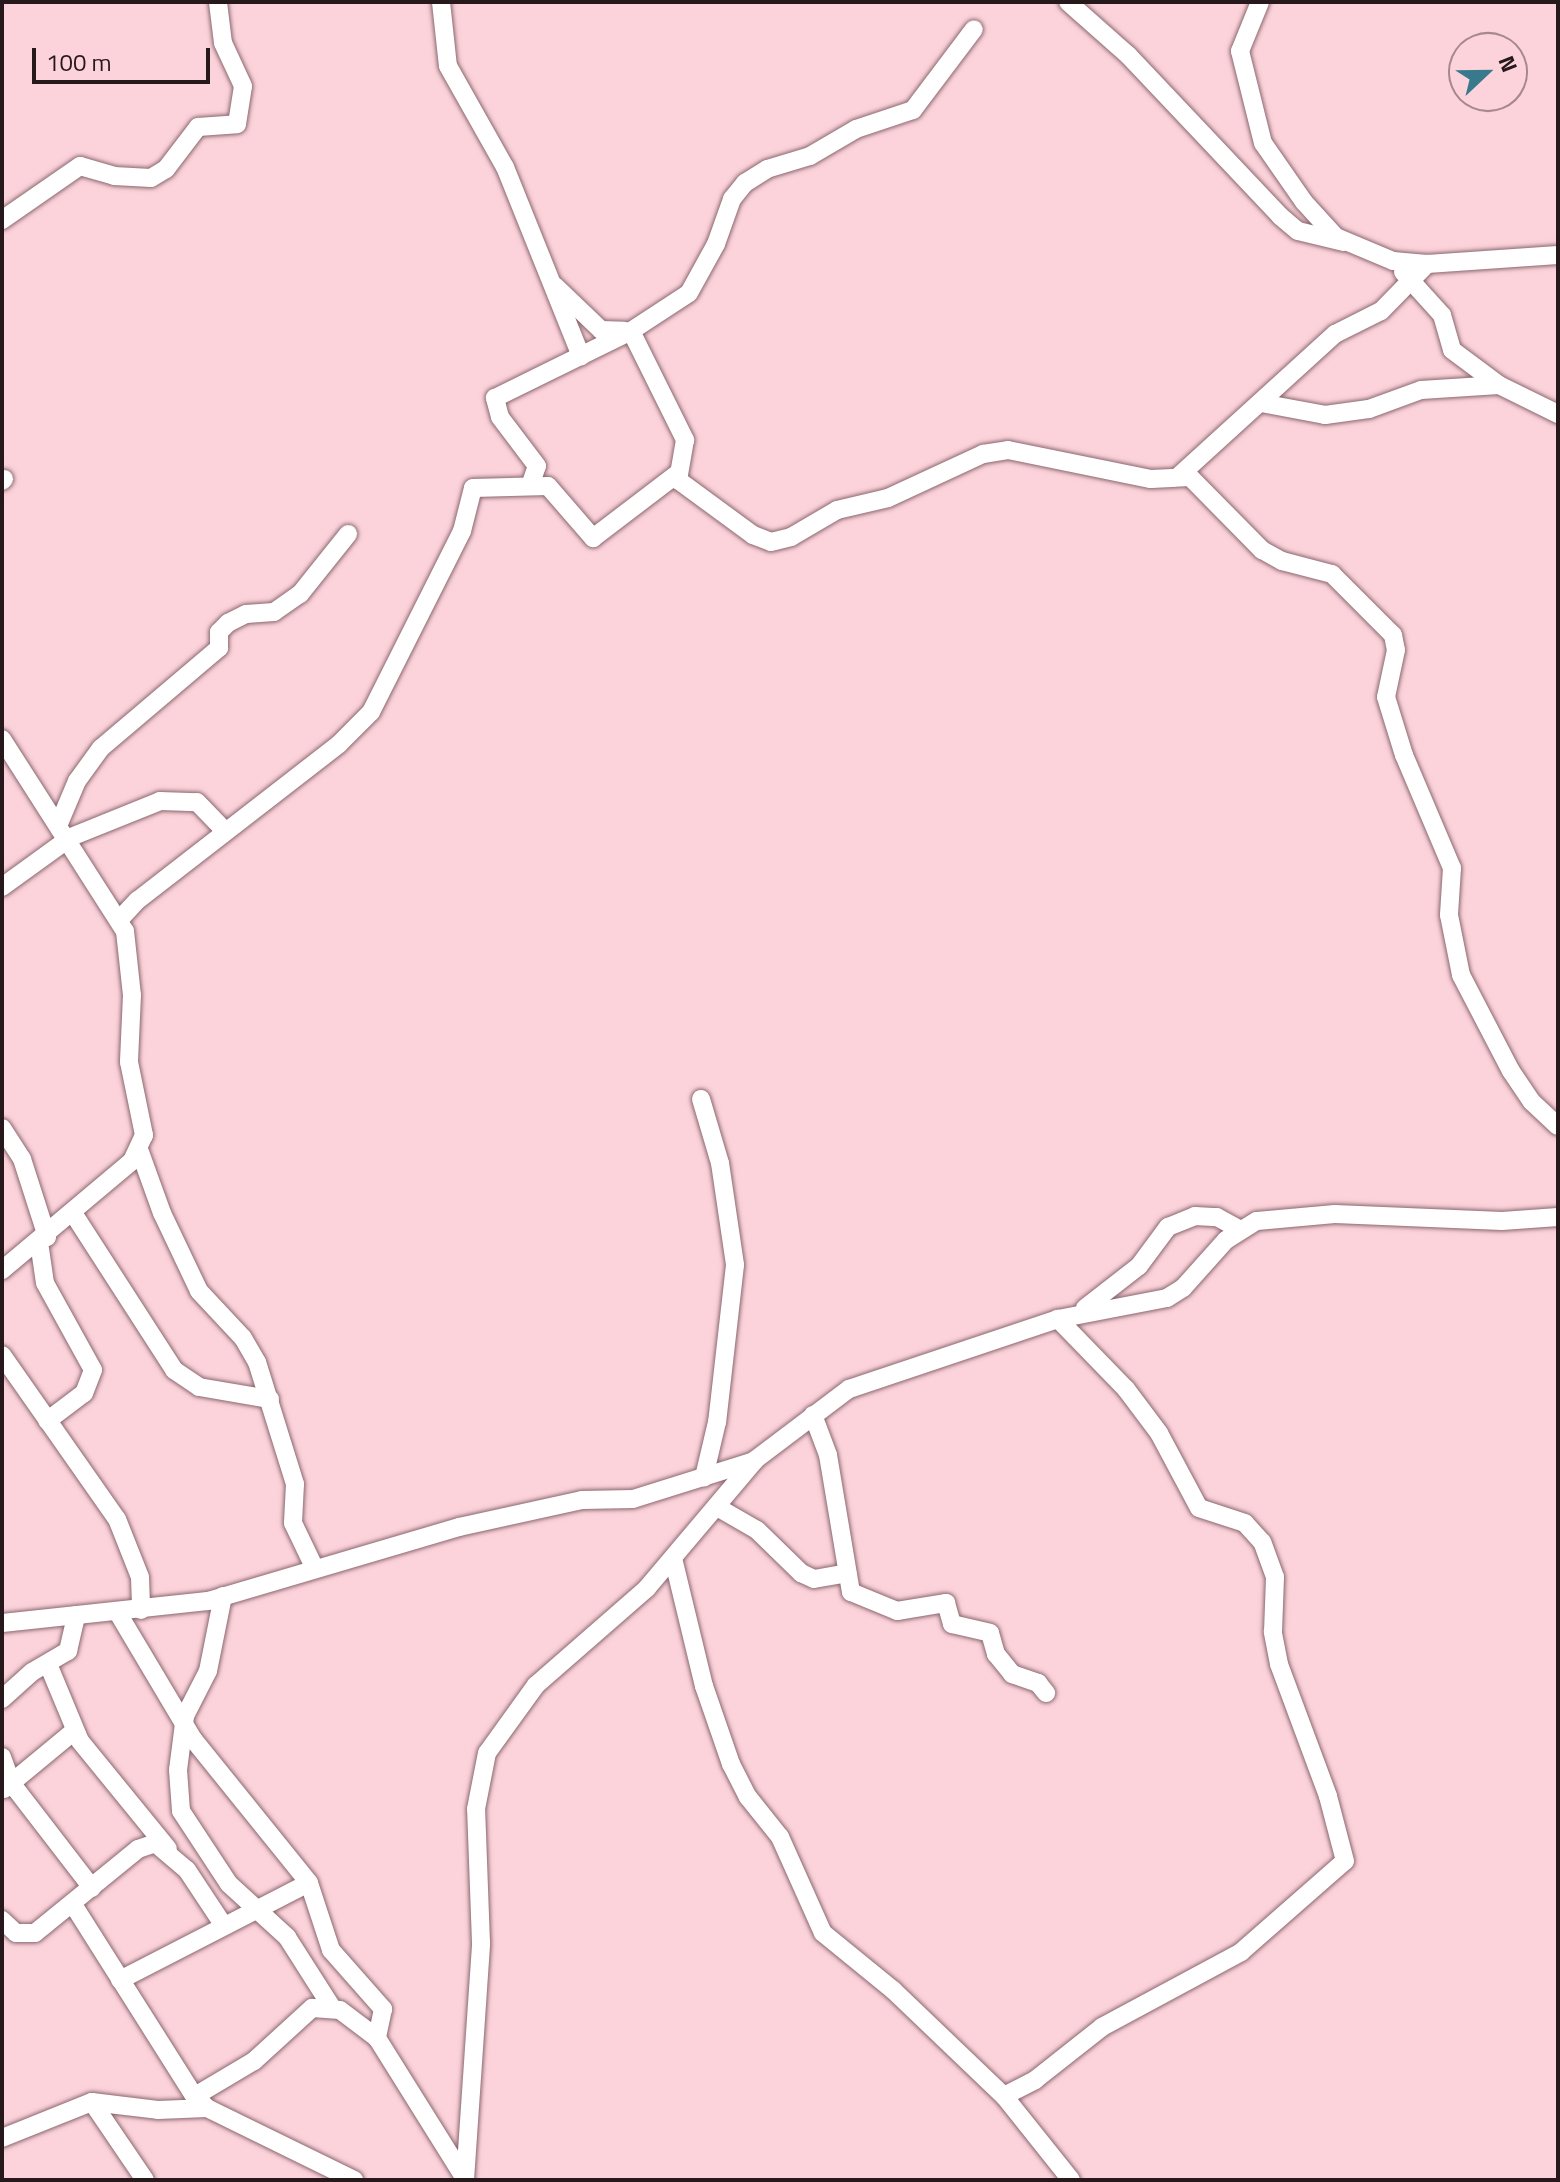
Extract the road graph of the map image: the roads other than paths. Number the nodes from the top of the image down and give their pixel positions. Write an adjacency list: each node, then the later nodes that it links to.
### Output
1 (218, 2): 6 (street)
2 (441, 2): 12 (street)
3 (1068, 2): 7 (street)
4 (1260, 2): 7 (street)
5 (974, 29): 13 (street)
6 (2, 220)
7 (1344, 242): 9 (street)
8 (1558, 255): 10 (street)
9 (1393, 261): 10 (street); 11 (street)
10 (1427, 264): 11 (street)
11 (1410, 279): 15 (street); 16 (street)
12 (555, 286): 13 (street); 14 (street)
13 (629, 332): 14 (street); 18 (street)
14 (581, 356): 20 (street)
15 (1499, 385): 16 (street); 17 (street)
16 (1261, 403): 19 (street)
17 (1558, 414)
18 (677, 474): 19 (street); 20 (street)
19 (1180, 475): 28 (street)
20 (530, 486): 23 (street)
21 (348, 534): 24 (street)
22 (2, 739): 24 (street)
23 (225, 831): 24 (street); 26 (street)
24 (63, 833): 25 (street); 26 (street)
25 (2, 887)
26 (120, 919): 30 (street)
27 (701, 1099): 43 (street)
28 (1558, 1126)
29 (2, 1128): 34 (street)
30 (140, 1152): 31 (street); 39 (street)
31 (73, 1213): 34 (street); 39 (street)
32 (1558, 1217): 33 (street)
33 (1239, 1229): 36 (street); 36 (street)
34 (43, 1240): 35 (street); 41 (street)
35 (2, 1270)
36 (1079, 1312): 37 (street)
37 (1058, 1319): 40 (street); 71 (street)
38 (2, 1356): 41 (street)
39 (270, 1399): 47 (street)
40 (813, 1415): 42 (street); 48 (street)
41 (47, 1421): 50 (street)
42 (755, 1460): 43 (street); 44 (street)
43 (711, 1475): 44 (street); 47 (street)
44 (730, 1491): 45 (street)
45 (717, 1507): 46 (street); 48 (street)
46 (673, 1558): 71 (street); 78 (street)
47 (315, 1569): 49 (street)
48 (847, 1573): 55 (street)
49 (223, 1596): 50 (street); 57 (street)
50 (141, 1610): 51 (street)
51 (118, 1613): 52 (street); 57 (street)
52 (76, 1615): 53 (street); 54 (street)
53 (2, 1623)
54 (48, 1664): 56 (street); 58 (street)
55 (1046, 1693)
56 (2, 1699)
57 (185, 1721): 62 (street); 65 (street)
58 (74, 1731): 60 (street); 61 (street)
59 (2, 1757): 60 (street)
60 (7, 1787): 63 (street)
61 (168, 1849): 63 (street); 67 (street)
62 (309, 1883): 65 (street); 70 (street)
63 (92, 1888): 64 (street)
64 (74, 1906): 66 (street); 68 (street)
65 (257, 1911): 67 (street); 69 (street)
66 (2, 1920)
67 (224, 1926): 68 (street)
68 (120, 1980): 73 (street)
69 (331, 2006): 70 (street); 73 (street)
70 (377, 2038): 78 (street)
71 (1004, 2096): 79 (street)
72 (92, 2102): 73 (street); 74 (street); 76 (street)
73 (201, 2102): 75 (street)
74 (2, 2138)
75 (324, 2174): 77 (street)
76 (145, 2180)
77 (354, 2180)
78 (465, 2180)
79 (1071, 2180)

